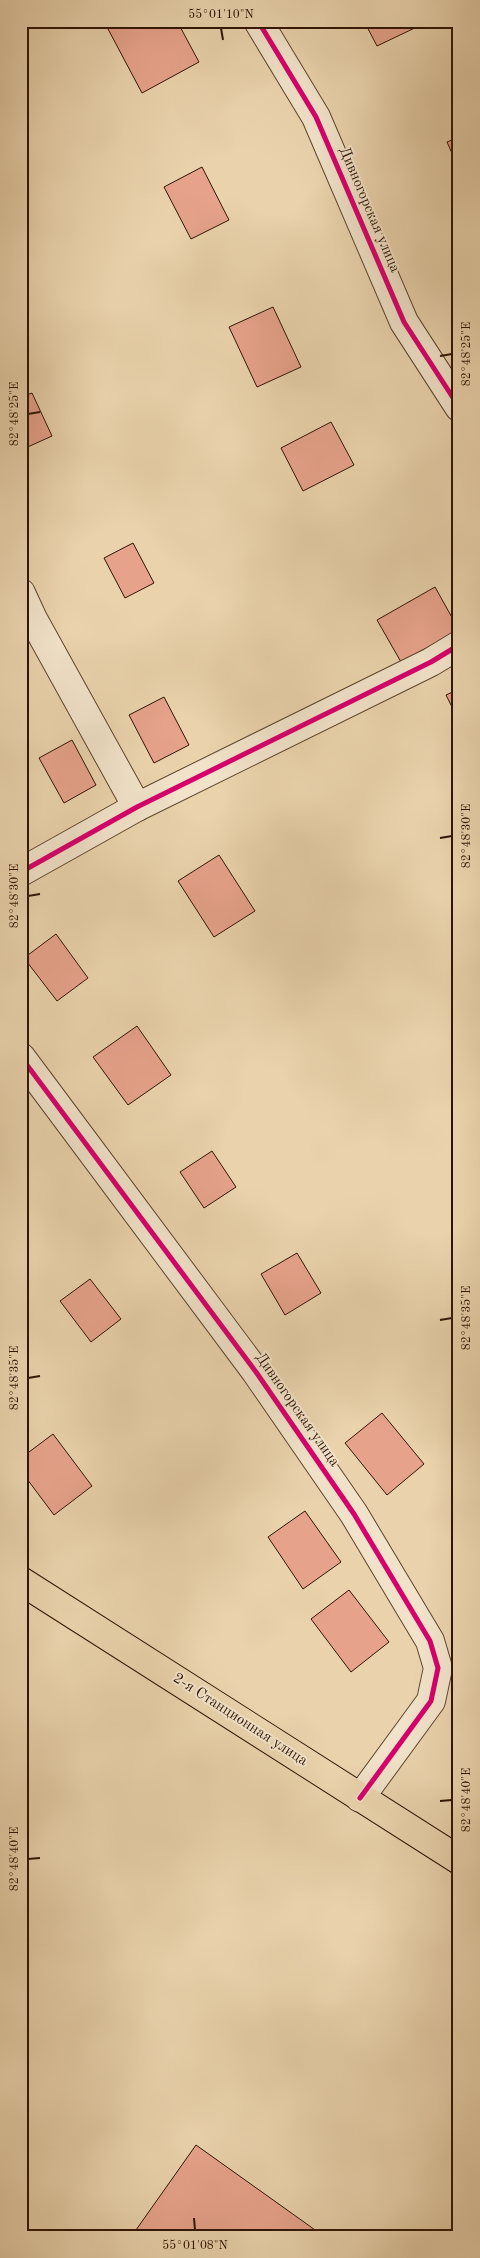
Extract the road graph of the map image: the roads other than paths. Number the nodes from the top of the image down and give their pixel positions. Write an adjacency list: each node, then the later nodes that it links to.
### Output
1 (258, 21): 2 (street, Дивногорская улица)
2 (459, 407)
3 (21, 593): 5 (street)
4 (459, 645): 5 (street)
5 (137, 806): 6 (street)
6 (21, 872)
7 (21, 1057): 9 (street, Дивногорская улица)
8 (21, 1581): 9 (main road, 2-я Станционная улица)
9 (360, 1798): 10 (main road, 2-я Станционная улица)
10 (459, 1860)

